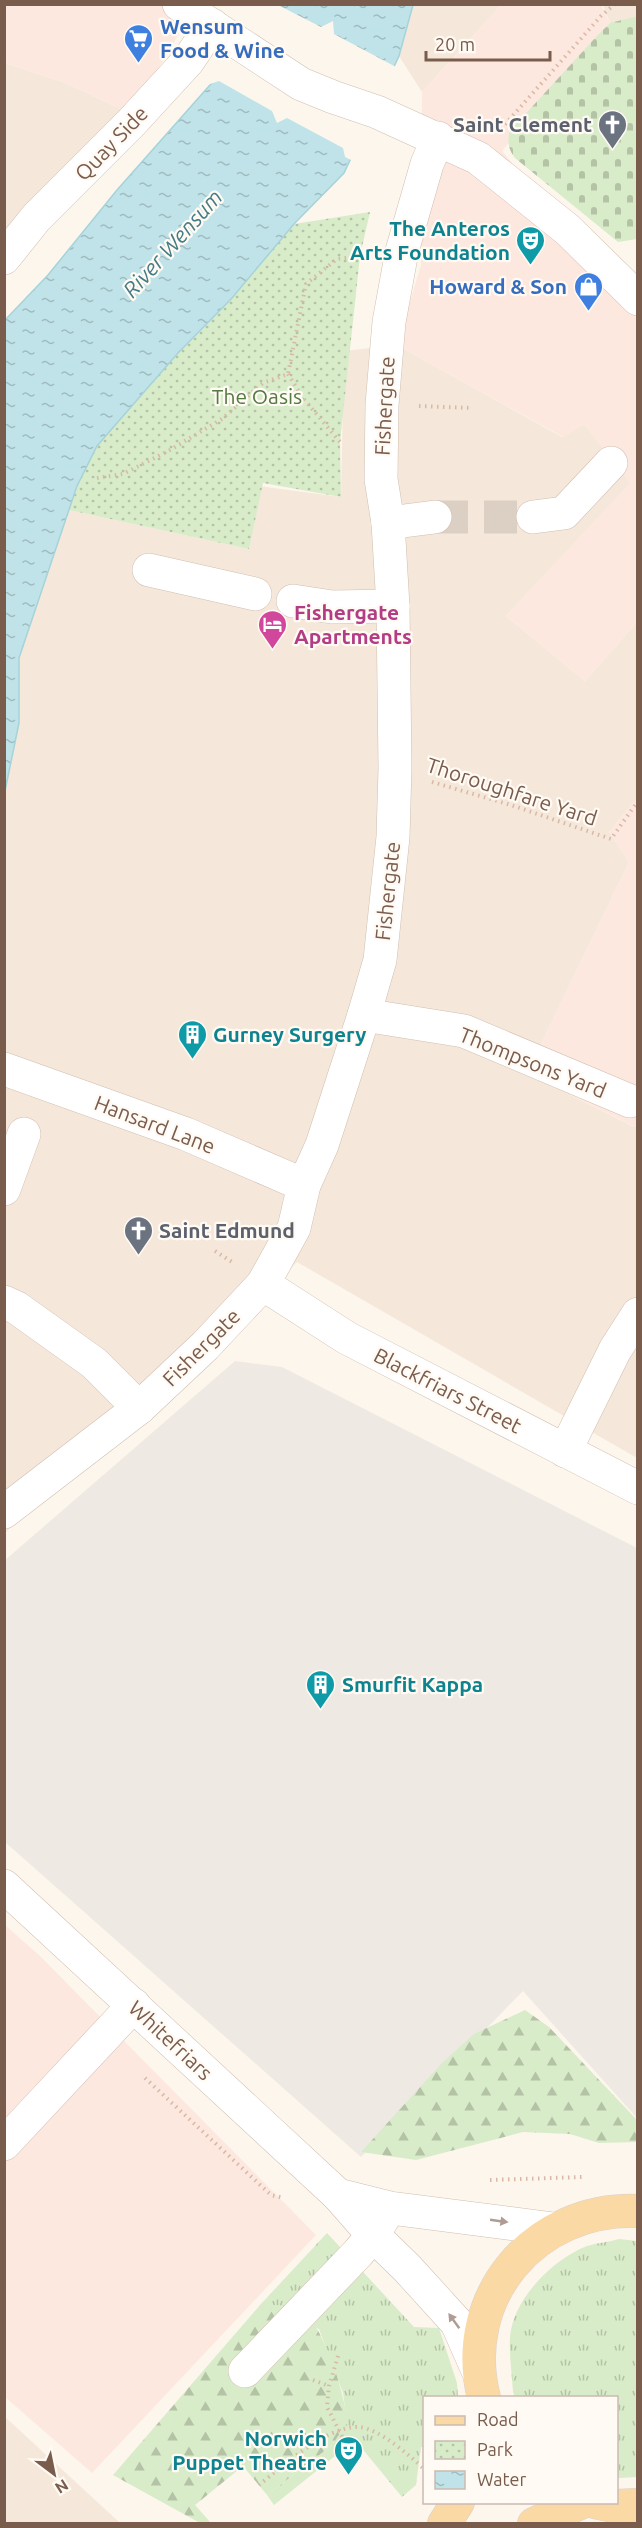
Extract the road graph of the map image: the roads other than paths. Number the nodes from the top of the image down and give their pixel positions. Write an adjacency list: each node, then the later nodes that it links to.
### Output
1 (179, 4): 2 (street)
2 (224, 34): 3 (street); 4 (street, Quay Side)
3 (438, 138): 5 (street); 9 (street, Fishergate)
4 (4, 258)
5 (638, 299)
6 (611, 463): 8 (street)
7 (435, 517): 9 (street)
8 (533, 517)
9 (388, 522): 13 (street, Fishergate)
10 (148, 570): 11 (street)
11 (255, 594)
12 (293, 601): 13 (street)
13 (393, 606): 14 (street, Fishergate)
14 (364, 1015): 16 (street, Thompsons Yard); 18 (street, Fishergate)
15 (4, 1069): 18 (street, Hansard Lane)
16 (630, 1101)
17 (24, 1134): 19 (street)
18 (304, 1185): 20 (street, Fishergate)
19 (4, 1189)
20 (263, 1284): 23 (street, Fishergate); 24 (street, Blackfriars Street)
21 (4, 1302): 23 (street)
22 (638, 1314): 24 (street)
23 (139, 1408): 26 (street, Fishergate)
24 (565, 1451): 25 (street, Blackfriars Street)
25 (638, 1488)
26 (4, 1512)
27 (4, 1886): 28 (street, Whitefriars)
28 (135, 2005): 29 (street); 30 (street, Whitefriars)
29 (4, 2144)
30 (338, 2195): 31 (street, Whitefriars); 34 (street, Whitefriars)
31 (390, 2208): 33 (street, Whitefriars, one-way to 33); 34 (street)
32 (631, 2208): 33 (main road)
33 (554, 2229): 36 (main road)
34 (373, 2235): 35 (street); 36 (street, Whitefriars, one-way to 34)
35 (245, 2371)
36 (482, 2385)
37 (457, 2504): 39 (main road)
38 (577, 2504): 40 (main road)
39 (444, 2523)
40 (534, 2523)

